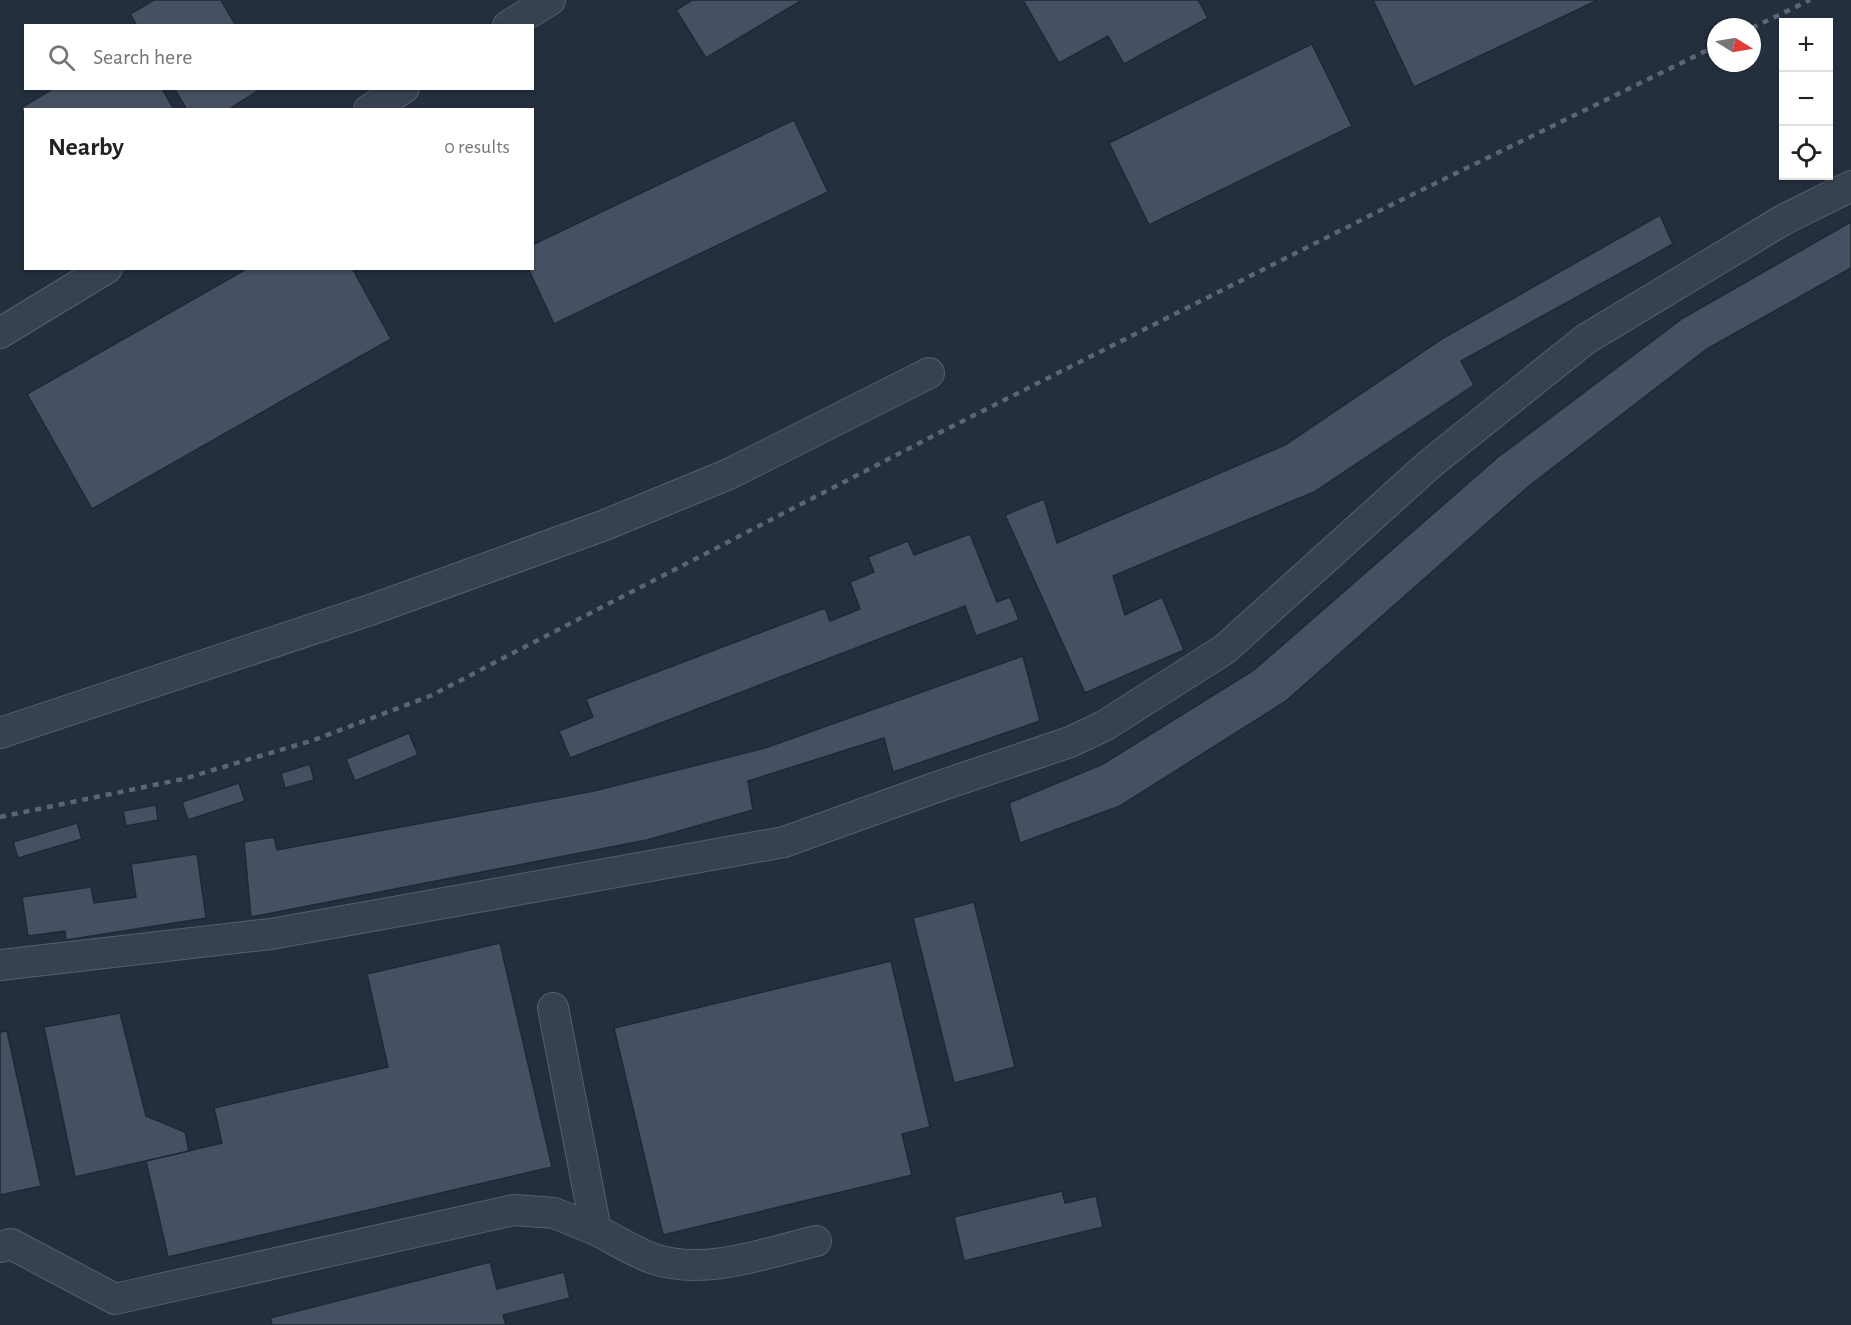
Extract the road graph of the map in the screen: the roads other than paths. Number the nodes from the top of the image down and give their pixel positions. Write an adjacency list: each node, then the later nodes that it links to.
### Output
1 (550, 0): 2 (street)
2 (511, 24)
3 (401, 90): 4 (street)
4 (372, 108)
5 (1851, 186): 10 (street)
6 (104, 270): 7 (street)
7 (0, 333)
8 (929, 373): 9 (street)
9 (0, 733)
10 (0, 964)
11 (553, 1008): 12 (street)
12 (596, 1230): 13 (street); 14 (street)
13 (816, 1241)
14 (0, 1247)

